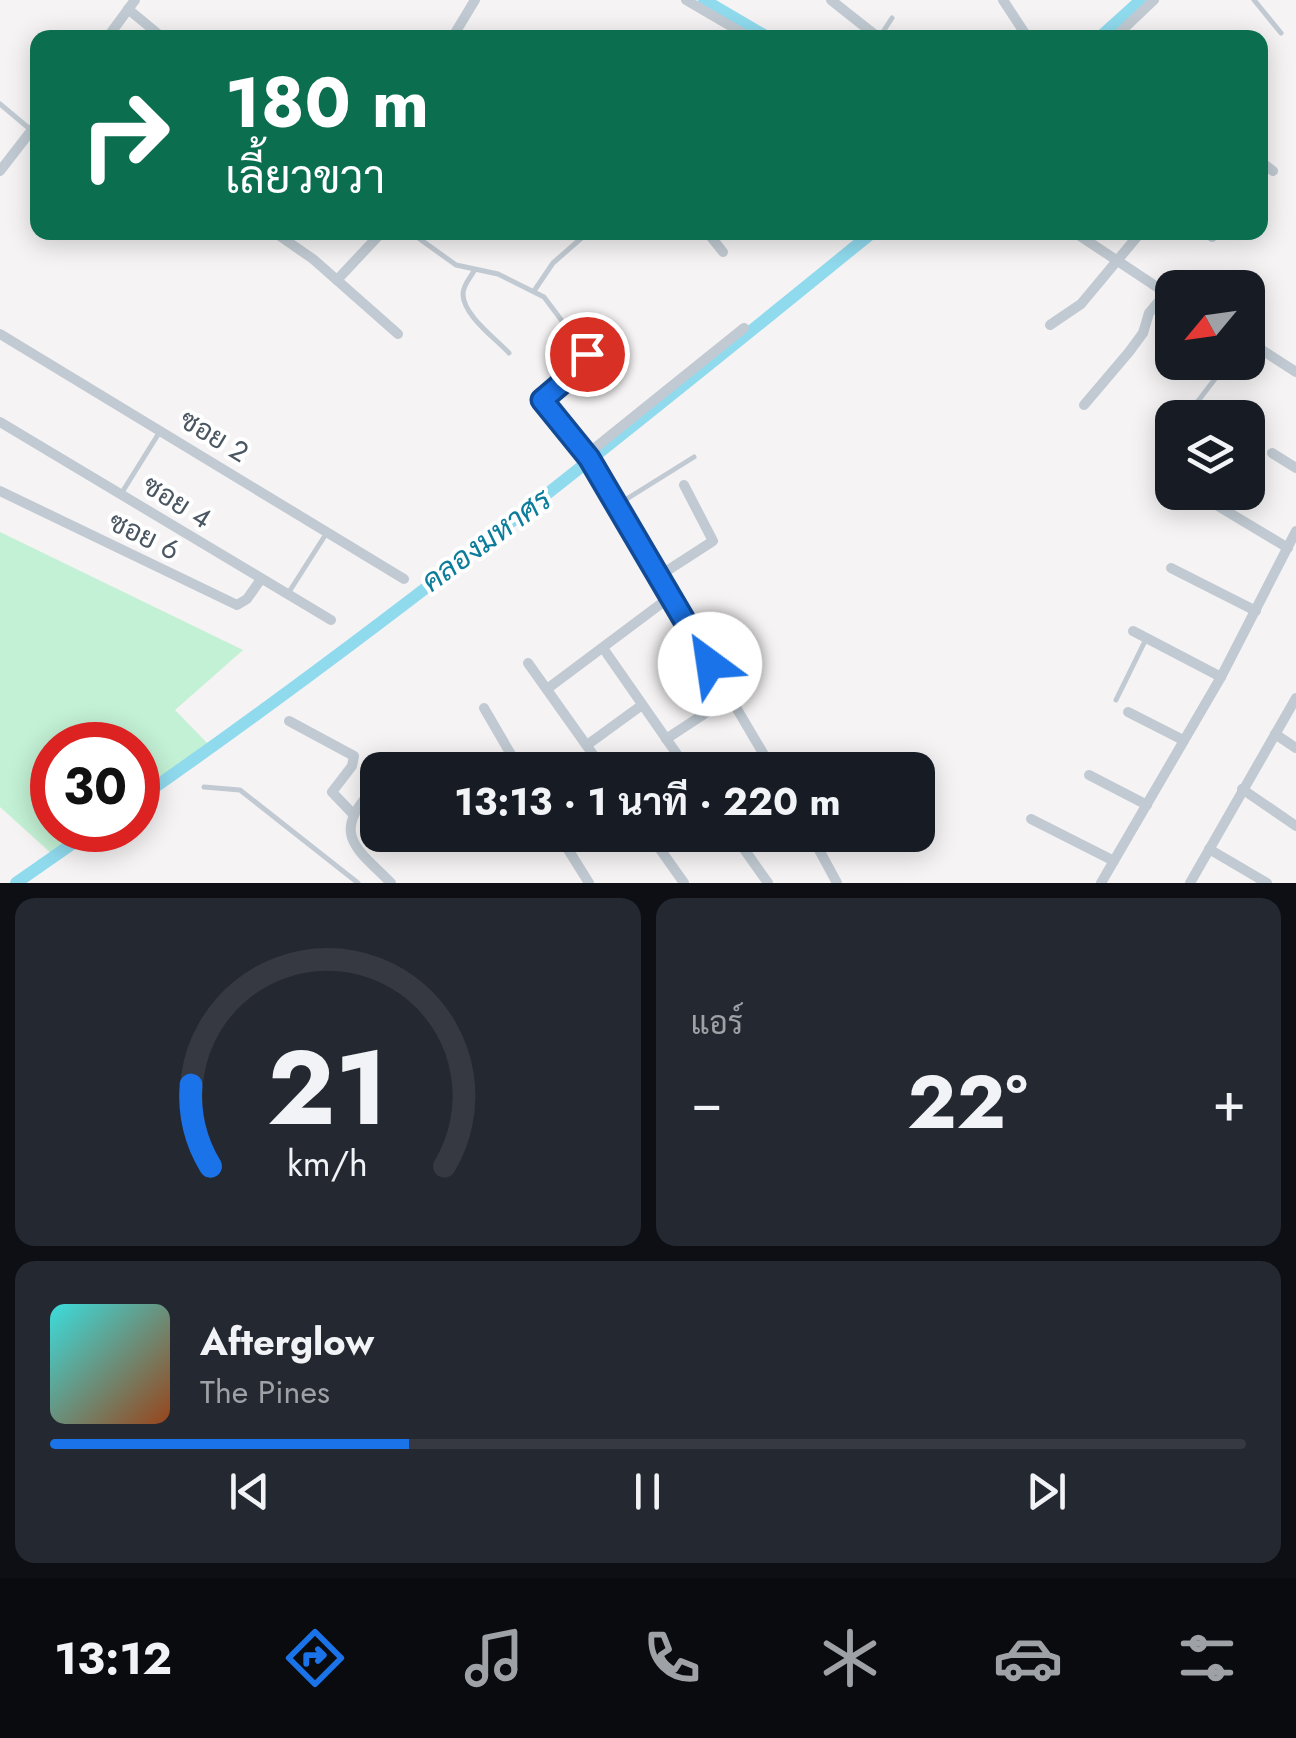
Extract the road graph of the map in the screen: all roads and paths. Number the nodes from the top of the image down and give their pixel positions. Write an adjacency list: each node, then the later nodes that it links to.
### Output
1 (475, 0): 11 (street)
2 (686, 0): 12 (street)
3 (831, 0): 13 (street)
4 (1003, 0): 15 (street)
5 (1154, 0): 16 (street)
6 (1254, 0): 17 (lane)
7 (131, 5): 9 (street); 10 (street)
8 (892, 18): 14 (lane)
9 (113, 30)
10 (155, 30)
11 (457, 30)
12 (737, 30)
13 (869, 30)
14 (884, 30)
15 (1023, 30)
16 (1122, 30)
17 (1281, 33)
18 (0, 104): 19 (lane)
19 (30, 123)
20 (30, 131): 22 (street)
21 (1268, 167): 23 (street)
22 (0, 171)
23 (1274, 171)
24 (284, 240): 34 (street)
25 (374, 240): 34 (street)
26 (420, 240): 33 (lane)
27 (579, 240): 36 (lane)
28 (713, 240): 31 (street)
29 (1088, 240): 32 (street)
30 (1134, 240): 32 (street)
31 (723, 252)
32 (1120, 258): 35 (street); 38 (street)
33 (474, 270): 36 (lane); 42 (lane)
34 (337, 280): 41 (street)
35 (1155, 284)
36 (534, 291): 51 (lane)
37 (1155, 308): 47 (street)
38 (1050, 325)
39 (744, 328): 51 (street)
40 (0, 334): 49 (street, ซอย 2)
41 (398, 334)
42 (509, 352)
43 (1265, 352): 44 (street)
44 (1296, 372)
45 (1214, 380): 46 (lane)
46 (1199, 400)
47 (1084, 405)
48 (0, 422): 56 (street, ซอย 4)
49 (161, 431): 56 (lane); 59 (street, ซอย 2)
50 (1272, 453): 53 (street)
51 (587, 457): 57 (street)
52 (694, 457): 57 (lane)
53 (1296, 468)
54 (684, 485): 63 (street)
55 (0, 491): 64 (street, ซอย 6)
56 (120, 494): 64 (street, ซอย 4)
57 (616, 505): 63 (street)
58 (1225, 510): 61 (street)
59 (327, 531): 65 (street, ซอย 2); 66 (lane)
60 (1296, 531): 61 (street)
61 (1288, 548): 68 (street)
62 (1171, 568): 68 (street)
63 (659, 576): 67 (street)
64 (261, 579): 66 (street, ซอย 4)
65 (404, 579)
66 (288, 595): 69 (street, ซอย 4)
67 (670, 597): 72 (street); 76 (street)
68 (1256, 611): 74 (street)
69 (331, 620)
70 (1133, 631): 71 (street)
71 (1146, 638): 74 (street); 78 (lane)
72 (602, 648): 75 (street); 79 (street)
73 (528, 663): 75 (street)
74 (1221, 677): 85 (street)
75 (547, 689): 86 (street)
76 (730, 697): 84 (street); 91 (street)
77 (1296, 698): 83 (street)
78 (1116, 700)
79 (642, 705): 84 (street); 86 (street)
80 (484, 708): 88 (street)
81 (1128, 712): 85 (street)
82 (289, 720): 97 (street)
83 (1275, 734): 87 (street); 94 (street)
84 (666, 740): 90 (street)
85 (1183, 740): 96 (street)
86 (587, 746): 89 (street)
87 (1296, 748)
88 (510, 752)
89 (591, 752)
90 (675, 752)
91 (762, 752)
92 (1088, 775): 96 (street)
93 (204, 787): 106 (lane)
94 (1242, 789): 99 (street); 100 (street)
95 (360, 804): 97 (street)
96 (1147, 805): 105 (street)
97 (352, 812): 107 (street)
98 (1031, 819): 105 (street)
99 (1296, 826)
100 (1209, 849): 113 (street); 114 (street)
101 (570, 852): 108 (street)
102 (662, 852): 109 (street)
103 (746, 852): 110 (street)
104 (820, 852): 111 (street)
105 (1114, 861): 112 (street)
106 (358, 883)
107 (391, 883)
108 (589, 883)
109 (684, 883)
110 (768, 883)
111 (837, 883)
112 (1102, 883)
113 (1190, 883)
114 (1267, 883)

